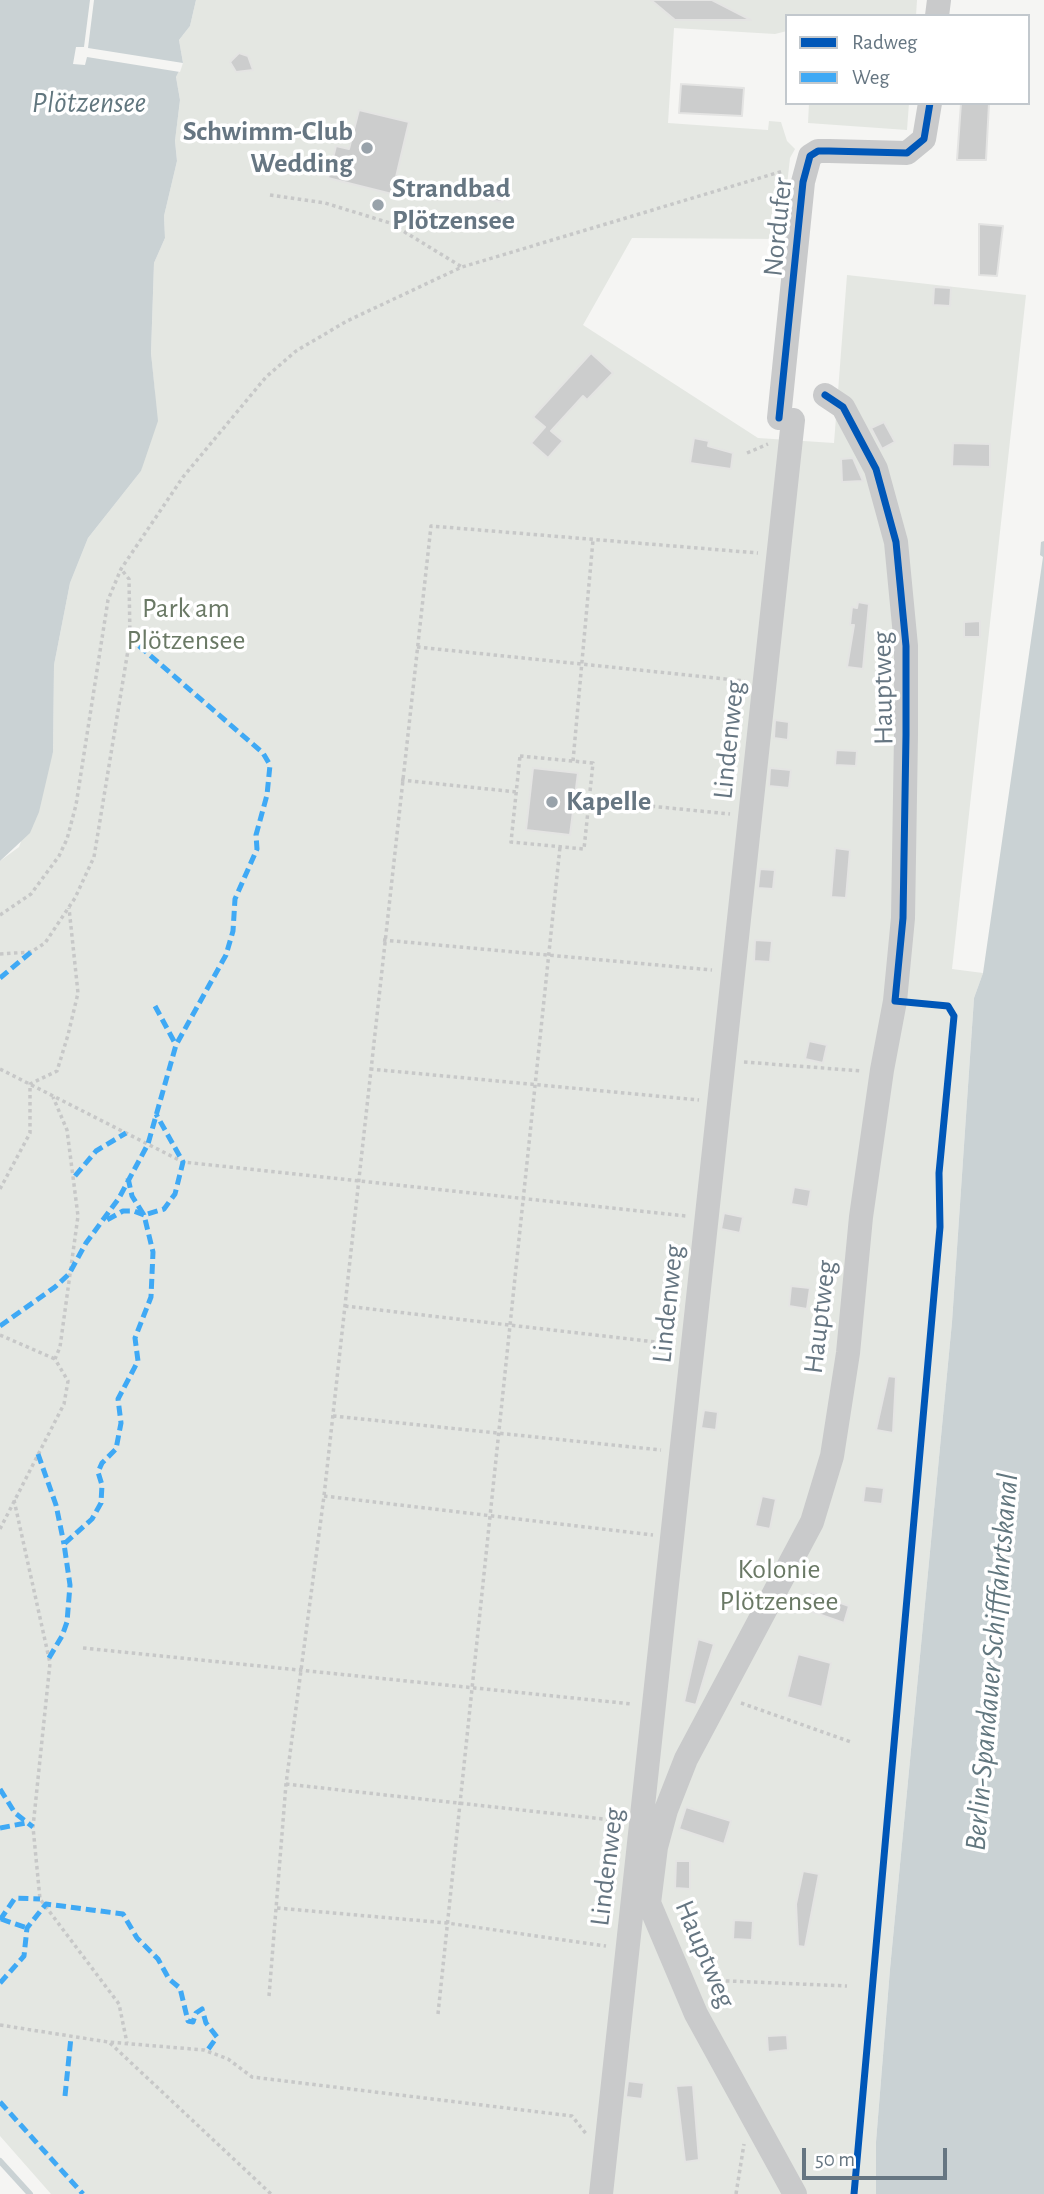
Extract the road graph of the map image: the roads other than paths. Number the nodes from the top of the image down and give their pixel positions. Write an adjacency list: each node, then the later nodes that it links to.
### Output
1 (930, 105): 3 (street, Nordufer)
2 (825, 395): 4 (street, Hauptweg)
3 (786, 419): 4 (street, Lindenweg)
4 (648, 1845): 5 (street, Lindenweg); 6 (street, Hauptweg)
5 (600, 2194)
6 (795, 2194)

